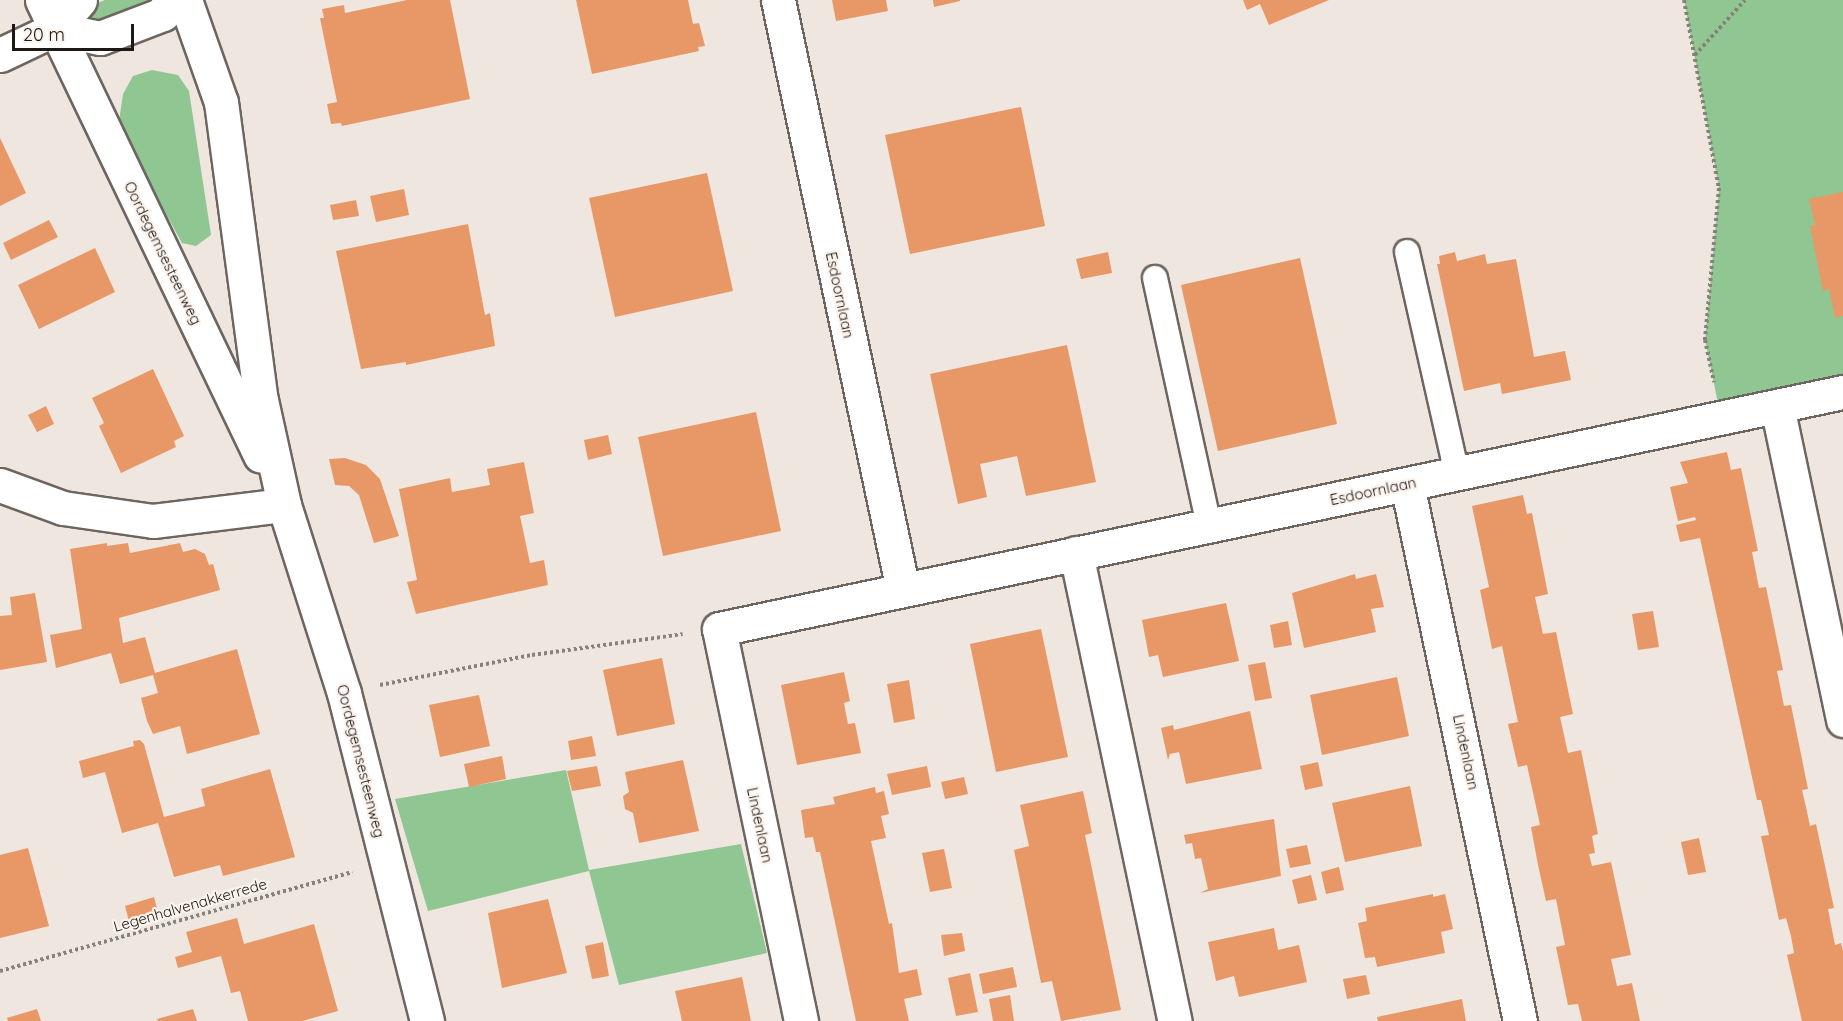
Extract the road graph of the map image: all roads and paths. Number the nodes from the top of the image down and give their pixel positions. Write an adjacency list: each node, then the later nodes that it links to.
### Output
1 (80, 0): 7 (street)
2 (170, 0): 7 (street)
3 (185, 0): 18 (street, Oordegemsesteenweg)
4 (777, 0): 21 (street, Esdoornlaan)
5 (1684, 0): 9 (path)
6 (1745, 0): 9 (path)
7 (48, 14): 8 (street); 18 (street, Oordegemsesteenweg)
8 (0, 55)
9 (1695, 56): 14 (path)
10 (1407, 252): 15 (lane)
11 (1155, 278): 19 (lane)
12 (1843, 392): 13 (street, Esdoornlaan)
13 (1777, 406): 14 (street, Esdoornlaan); 24 (street)
14 (1721, 418): 15 (street, Esdoornlaan)
15 (1457, 473): 17 (street, Esdoornlaan)
16 (0, 484): 18 (street)
17 (1407, 484): 19 (street, Esdoornlaan); 30 (street, Lindenlaan)
18 (284, 505): 23 (street, Oordegemsesteenweg)
19 (1209, 526): 20 (street, Esdoornlaan)
20 (1076, 554): 21 (street, Esdoornlaan); 29 (street)
21 (903, 590): 22 (street, Esdoornlaan)
22 (719, 628): 23 (path); 28 (street, Lindenlaan)
23 (344, 693): 25 (street, Oordegemsesteenweg)
24 (1843, 720)
25 (387, 866): 26 (path, Legenhalvenakkerrede); 27 (street, Oordegemsesteenweg)
26 (0, 971)
27 (427, 1021)
28 (801, 1021)
29 (1175, 1021)
30 (1521, 1021)

